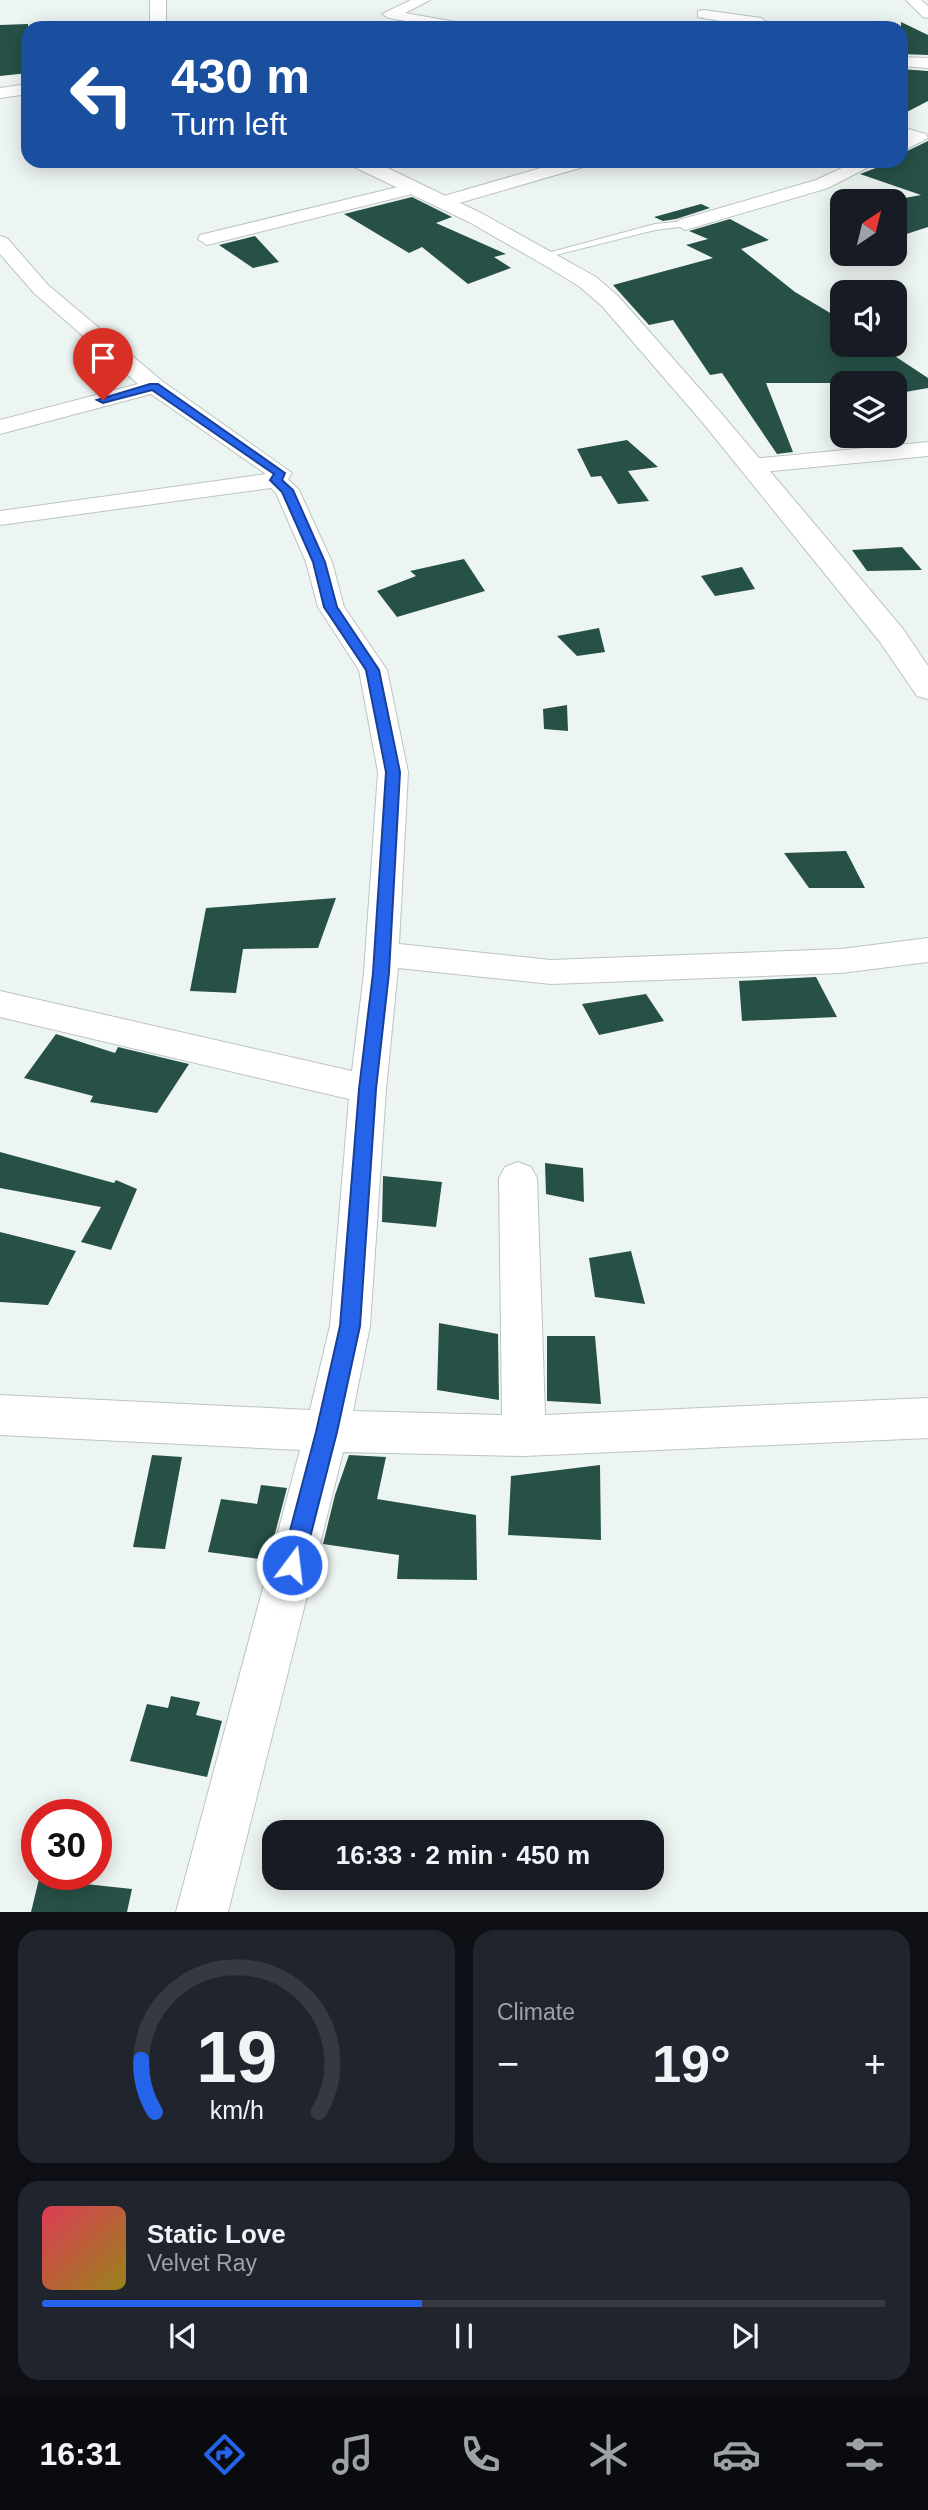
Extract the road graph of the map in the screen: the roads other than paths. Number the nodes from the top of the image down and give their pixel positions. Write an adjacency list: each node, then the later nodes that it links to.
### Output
1 (158, 0): 6 (street)
2 (423, 0): 7 (street)
3 (913, 0): 5 (street)
4 (703, 14): 8 (street)
5 (928, 14)
6 (158, 21)
7 (428, 21)
8 (749, 21)
9 (908, 62): 10 (street)
10 (928, 63)
11 (21, 90): 12 (street)
12 (0, 93)
13 (908, 134): 14 (street)
14 (908, 144)
15 (372, 168): 18 (street)
16 (560, 168): 19 (street)
17 (856, 168): 20 (street)
18 (414, 188): 19 (street); 21 (street)
19 (443, 202): 23 (street)
20 (685, 224): 23 (lane)
21 (207, 239)
22 (0, 242): 24 (street)
23 (544, 255): 27 (street)
24 (154, 386): 25 (street); 28 (street)
25 (0, 427)
26 (928, 450): 27 (street)
27 (751, 466): 30 (street)
28 (276, 480): 29 (street); 32 (street)
29 (0, 518)
30 (925, 681)
31 (928, 950): 32 (street)
32 (382, 954): 34 (street)
33 (0, 1004): 34 (street)
34 (368, 1089): 38 (street)
35 (519, 1178): 39 (street)
36 (0, 1415): 38 (street)
37 (928, 1418): 39 (street)
38 (327, 1432): 39 (street); 40 (street)
39 (524, 1436)
40 (202, 1912)

